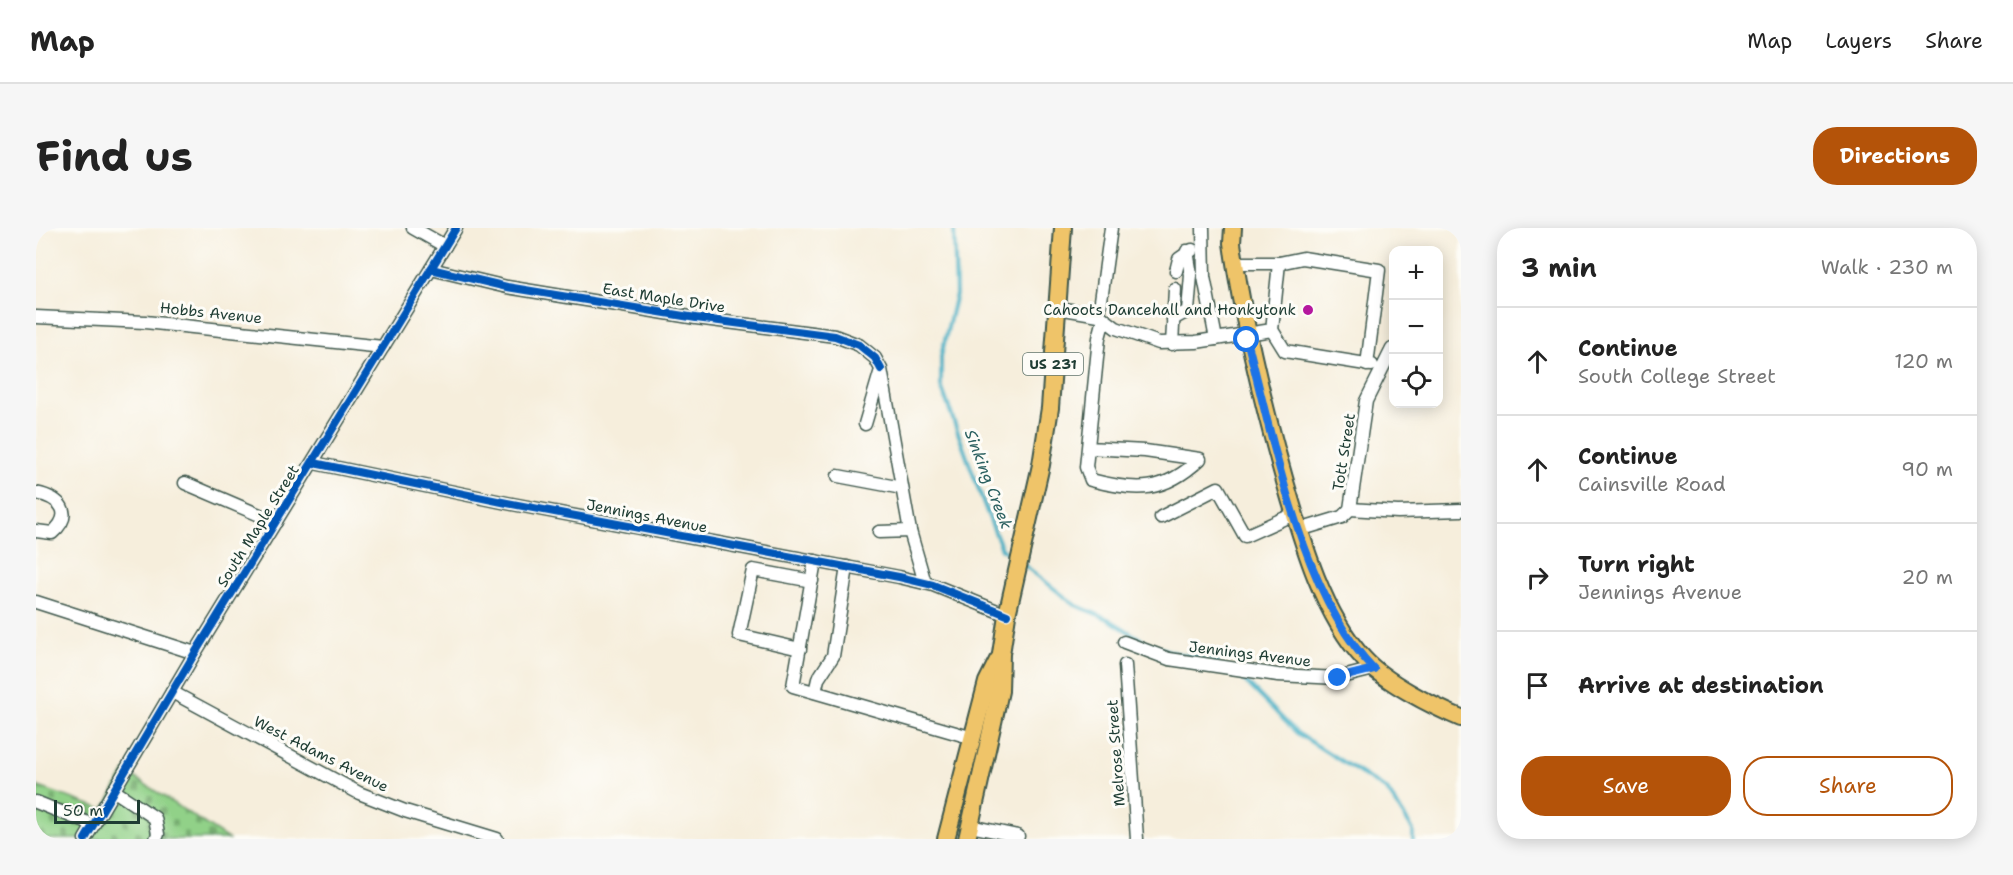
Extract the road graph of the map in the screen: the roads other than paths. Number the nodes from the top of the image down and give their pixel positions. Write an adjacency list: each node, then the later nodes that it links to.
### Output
1 (413, 228): 7 (street)
2 (1111, 228): 17 (street)
3 (1203, 228): 8 (street)
4 (1233, 228): 10 (main road)
5 (453, 229): 7 (street, South Maple Street)
6 (1065, 229): 15 (main road, US 231)
7 (445, 246): 12 (street, South Maple Street)
8 (1202, 246): 9 (street); 21 (street)
9 (1187, 251): 13 (street); 18 (street)
10 (1235, 263): 11 (street); 20 (main road)
11 (1278, 263): 19 (street); 25 (street)
12 (431, 269): 23 (street, South Maple Street); 27 (street, East Maple Drive)
13 (1176, 272)
14 (1175, 289): 18 (street)
15 (1058, 308): 17 (street); 48 (main road, US 231)
16 (36, 317): 23 (street, Hobbs Avenue)
17 (1102, 317): 22 (street); 29 (street)
18 (1173, 320): 22 (street)
19 (1272, 330): 20 (street); 25 (street)
20 (1246, 333): 21 (street); 39 (main road)
21 (1216, 339): 22 (street)
22 (1172, 344)
23 (383, 347): 30 (street, South Maple Street)
24 (1390, 354): 26 (street, Tott Street)
25 (1366, 365): 26 (street)
26 (1383, 367): 35 (street, Tott Street)
27 (881, 369): 28 (street); 33 (street)
28 (865, 424)
29 (1088, 448): 29 (street)
30 (314, 463): 38 (street, South Maple Street); 43 (street, Jennings Avenue)
31 (838, 476): 33 (street)
32 (185, 483): 38 (street)
33 (902, 488): 41 (street)
34 (36, 494): 40 (street)
35 (1350, 509): 36 (street); 39 (street, Tott Street)
36 (1461, 510)
37 (1161, 517): 39 (street, Tott Street)
38 (276, 522): 51 (street, South Maple Street)
39 (1296, 522): 54 (main road)
40 (36, 531)
41 (910, 531): 42 (street); 46 (street)
42 (879, 532)
43 (815, 561): 44 (street, Jennings Avenue); 45 (street)
44 (847, 567): 46 (street, Jennings Avenue); 56 (street)
45 (812, 581): 50 (street); 50 (street)
46 (925, 583): 48 (street, Jennings Avenue)
47 (36, 602): 51 (street)
48 (1008, 615): 52 (main road, US 231)
49 (1124, 642): 54 (street, Jennings Avenue)
50 (800, 649): 56 (street)
51 (195, 653): 55 (street, South Maple Street)
52 (1001, 654): 58 (main road, US 231); 62 (main road, US 231)
53 (1125, 665): 68 (street, Melrose Street)
54 (1374, 669): 57 (main road)
55 (172, 692): 59 (street, South Maple Street); 65 (street, West Adams Avenue)
56 (815, 692): 58 (street)
57 (1461, 718)
58 (973, 738): 66 (main road, US 231)
59 (113, 790): 61 (street, South Maple Street); 64 (street)
60 (36, 802): 61 (street)
61 (93, 825): 63 (street, South Maple Street)
62 (968, 832): 67 (street)
63 (85, 839)
64 (156, 839)
65 (497, 839)
66 (946, 839)
67 (1017, 839)
68 (1137, 839)

